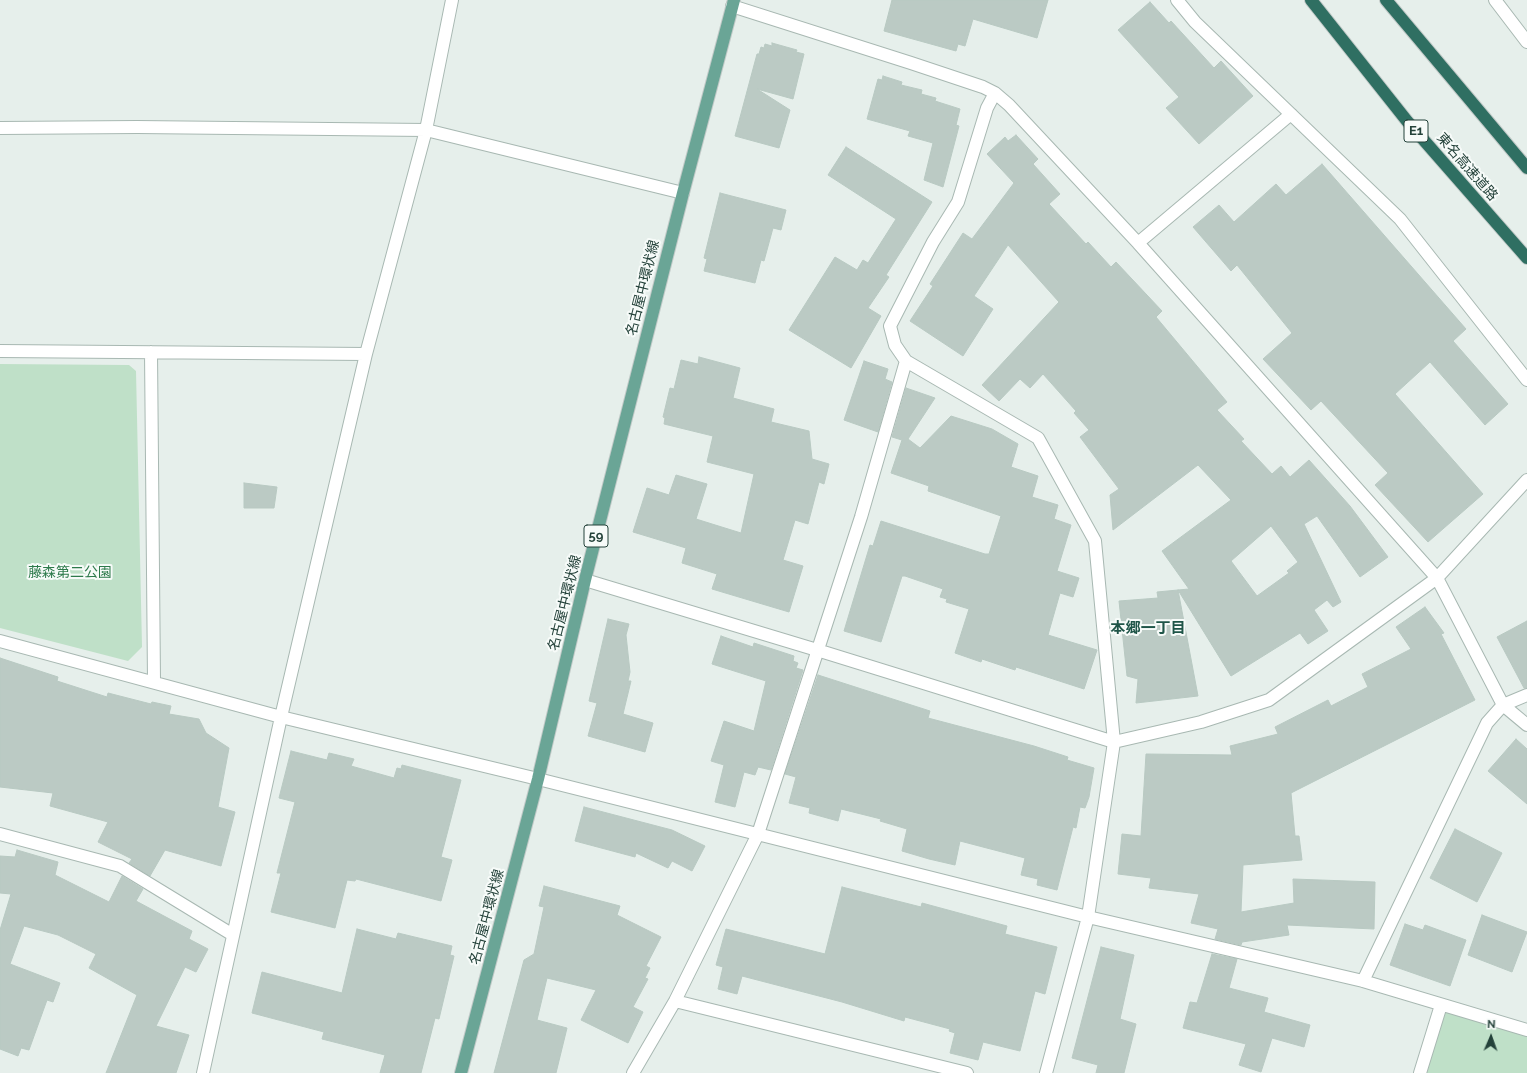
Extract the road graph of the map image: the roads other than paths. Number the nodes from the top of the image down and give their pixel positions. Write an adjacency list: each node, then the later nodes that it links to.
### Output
1 (452, 0): 11 (street)
2 (1178, 0): 9 (street)
3 (1311, 0): 15 (highway, 東名高速道路 / E1)
4 (1386, 0): 12 (highway)
5 (1495, 0): 7 (street)
6 (733, 3): 8 (street); 13 (main road, 名古屋中環状線 / 59)
7 (1527, 42)
8 (995, 93): 14 (street); 19 (street)
9 (1291, 114): 14 (street); 20 (street)
10 (0, 128): 11 (street)
11 (426, 130): 13 (street); 18 (street)
12 (1527, 168)
13 (683, 193): 23 (main road, 名古屋中環状線 / 59)
14 (1138, 243): 22 (street)
15 (1527, 258)
16 (0, 351): 17 (street)
17 (151, 352): 18 (street); 26 (street)
18 (366, 354): 29 (street)
19 (906, 361): 25 (street); 31 (street)
20 (1527, 380)
21 (1527, 480): 22 (street)
22 (1437, 578): 28 (street); 31 (street)
23 (585, 580): 25 (street); 32 (main road, 名古屋中環状線 / 59)
24 (0, 641): 26 (street)
25 (817, 650): 31 (street); 34 (street)
26 (154, 681): 29 (street)
27 (1527, 695): 28 (street)
28 (1503, 705): 30 (street); 37 (street)
29 (281, 717): 32 (street); 36 (street)
30 (1527, 725)
31 (1114, 742): 35 (street)
32 (538, 779): 34 (street); 42 (main road, 名古屋中環状線 / 59)
33 (0, 834): 36 (street)
34 (758, 834): 35 (street); 38 (street)
35 (1088, 917): 37 (street); 45 (street)
36 (233, 935): 41 (street)
37 (1363, 982): 39 (street)
38 (675, 1001): 43 (street); 44 (street)
39 (1441, 1006): 40 (street); 46 (street)
40 (1527, 1030)
41 (203, 1073)
42 (461, 1073)
43 (633, 1073)
44 (967, 1073)
45 (1046, 1073)
46 (1420, 1073)

